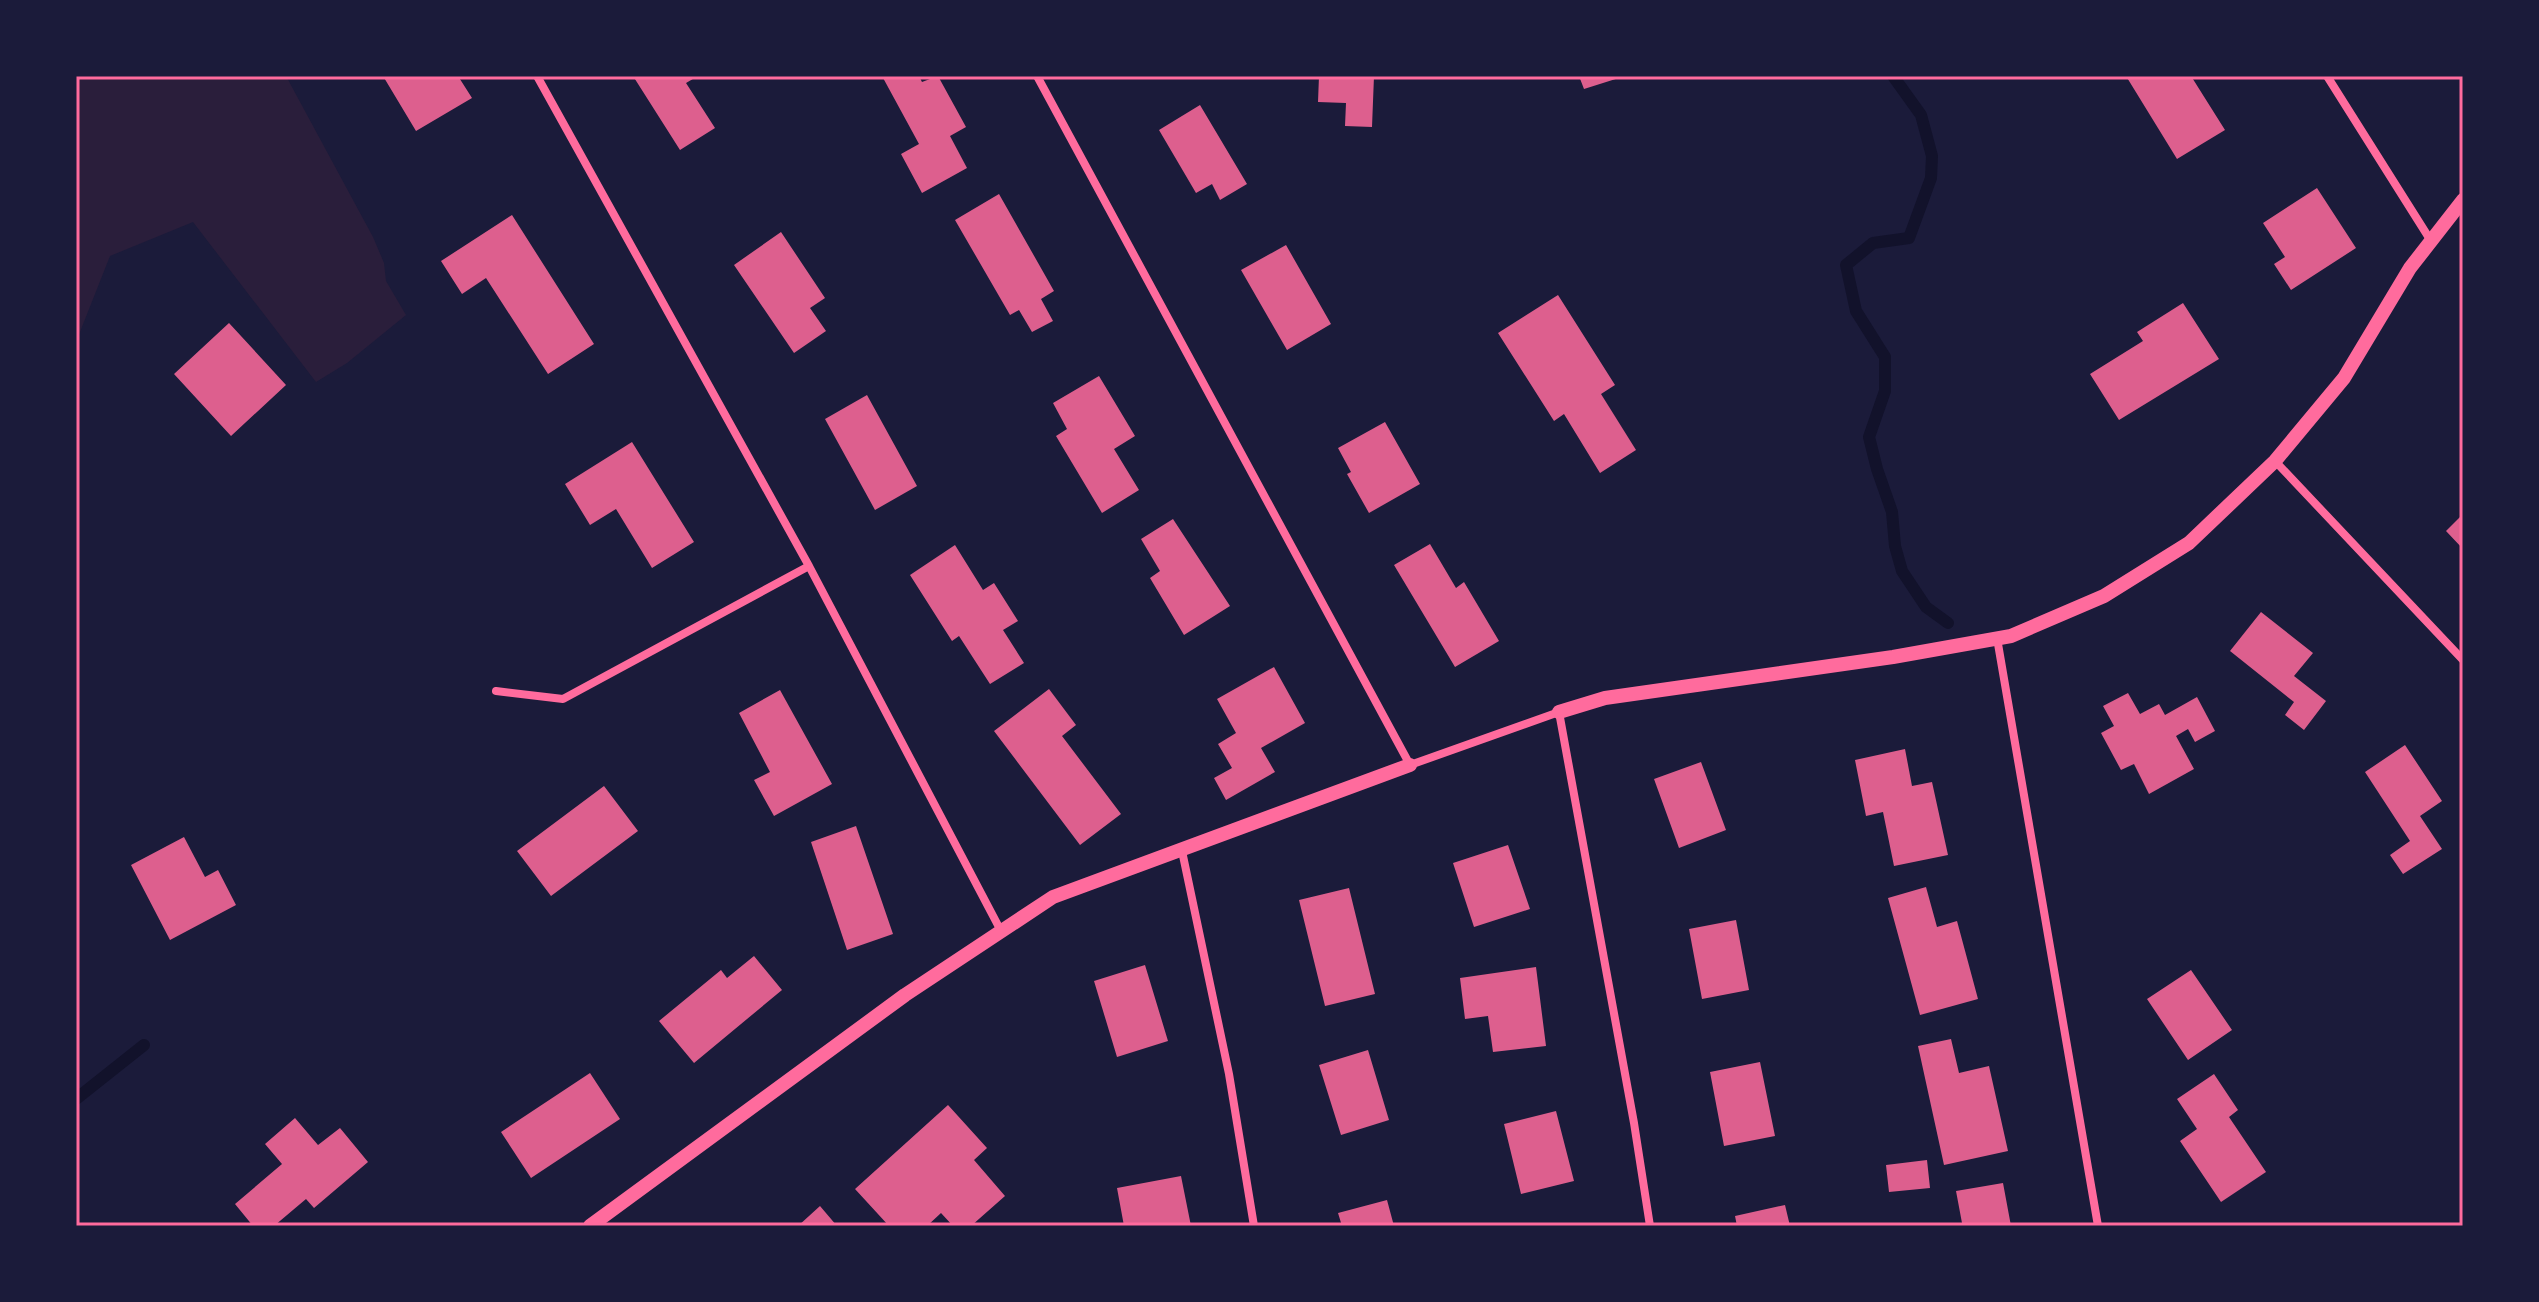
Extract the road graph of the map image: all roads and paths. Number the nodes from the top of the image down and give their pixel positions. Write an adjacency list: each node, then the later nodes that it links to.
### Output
1 (537, 76): 7 (street)
2 (1037, 76): 12 (street)
3 (2327, 76): 5 (street)
4 (2463, 200): 5 (street)
5 (2432, 242): 6 (street)
6 (2275, 461): 8 (street); 9 (street)
7 (809, 566): 10 (street); 14 (street)
8 (1997, 638): 11 (street); 18 (street)
9 (2463, 660)
10 (496, 691)
11 (1559, 712): 12 (street); 17 (street)
12 (1410, 765): 13 (street)
13 (1182, 851): 14 (street); 16 (street)
14 (1001, 931): 15 (street)
15 (590, 1226)
16 (1254, 1226)
17 (1650, 1226)
18 (2098, 1226)

